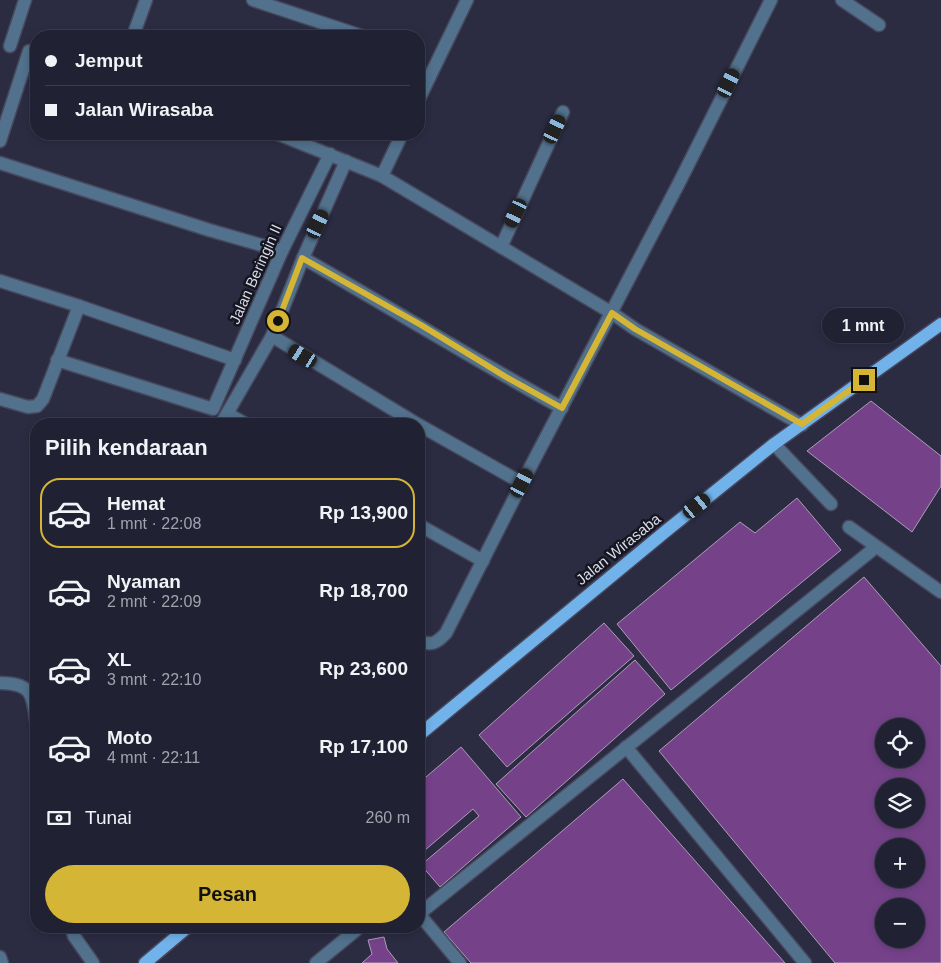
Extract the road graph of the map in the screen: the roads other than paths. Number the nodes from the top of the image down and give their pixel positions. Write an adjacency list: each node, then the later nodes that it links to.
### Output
1 (25, 0): 11 (street)
2 (146, 0): 9 (street)
3 (253, 0): 7 (street)
4 (467, 0): 14 (street)
5 (771, 0): 28 (street)
6 (842, 0): 8 (street)
7 (269, 2): 10 (street)
8 (879, 24)
9 (135, 30)
10 (346, 30)
11 (5, 44): 12 (street)
12 (30, 51)
13 (30, 60): 18 (street)
14 (425, 87)
15 (563, 112): 23 (street)
16 (294, 140): 19 (street)
17 (399, 140): 22 (street)
18 (0, 141)
19 (330, 154): 20 (street); 24 (street, Jalan Beringin II)
20 (346, 161): 22 (street); 25 (street)
21 (0, 163): 24 (street)
22 (382, 176): 23 (street)
23 (501, 247): 28 (street)
24 (282, 251): 32 (street, Jalan Beringin II)
25 (302, 258): 30 (street); 34 (street)
26 (0, 282): 27 (street)
27 (79, 306): 31 (street); 32 (street)
28 (612, 313): 34 (street); 37 (street)
29 (941, 324): 37 (main road, Jalan Wirasaba)
30 (272, 336): 35 (street); 36 (street)
31 (58, 360): 32 (street, Jalan Beringin II); 33 (street)
32 (235, 360)
33 (0, 399)
34 (562, 408): 40 (street)
35 (226, 418)
36 (408, 418)
37 (802, 424): 39 (main road, Jalan Wirasaba)
38 (425, 428): 40 (street)
39 (774, 444): 41 (street); 50 (main road, Jalan Wirasaba)
40 (522, 483): 45 (street)
41 (831, 504)
42 (849, 527): 44 (street)
43 (425, 528): 45 (street)
44 (876, 547): 46 (street); 51 (street)
45 (483, 562): 47 (street)
46 (941, 592)
47 (425, 643)
48 (0, 684): 49 (street)
49 (30, 694)
50 (425, 730)
51 (626, 747): 52 (street); 63 (street)
52 (425, 909)
53 (425, 921): 62 (street)
54 (73, 933): 59 (street)
55 (181, 933): 60 (main road)
56 (352, 933): 61 (street)
57 (0, 957): 58 (street)
58 (2, 963)
59 (93, 963)
60 (145, 963)
61 (316, 963)
62 (460, 963)
63 (805, 963)

